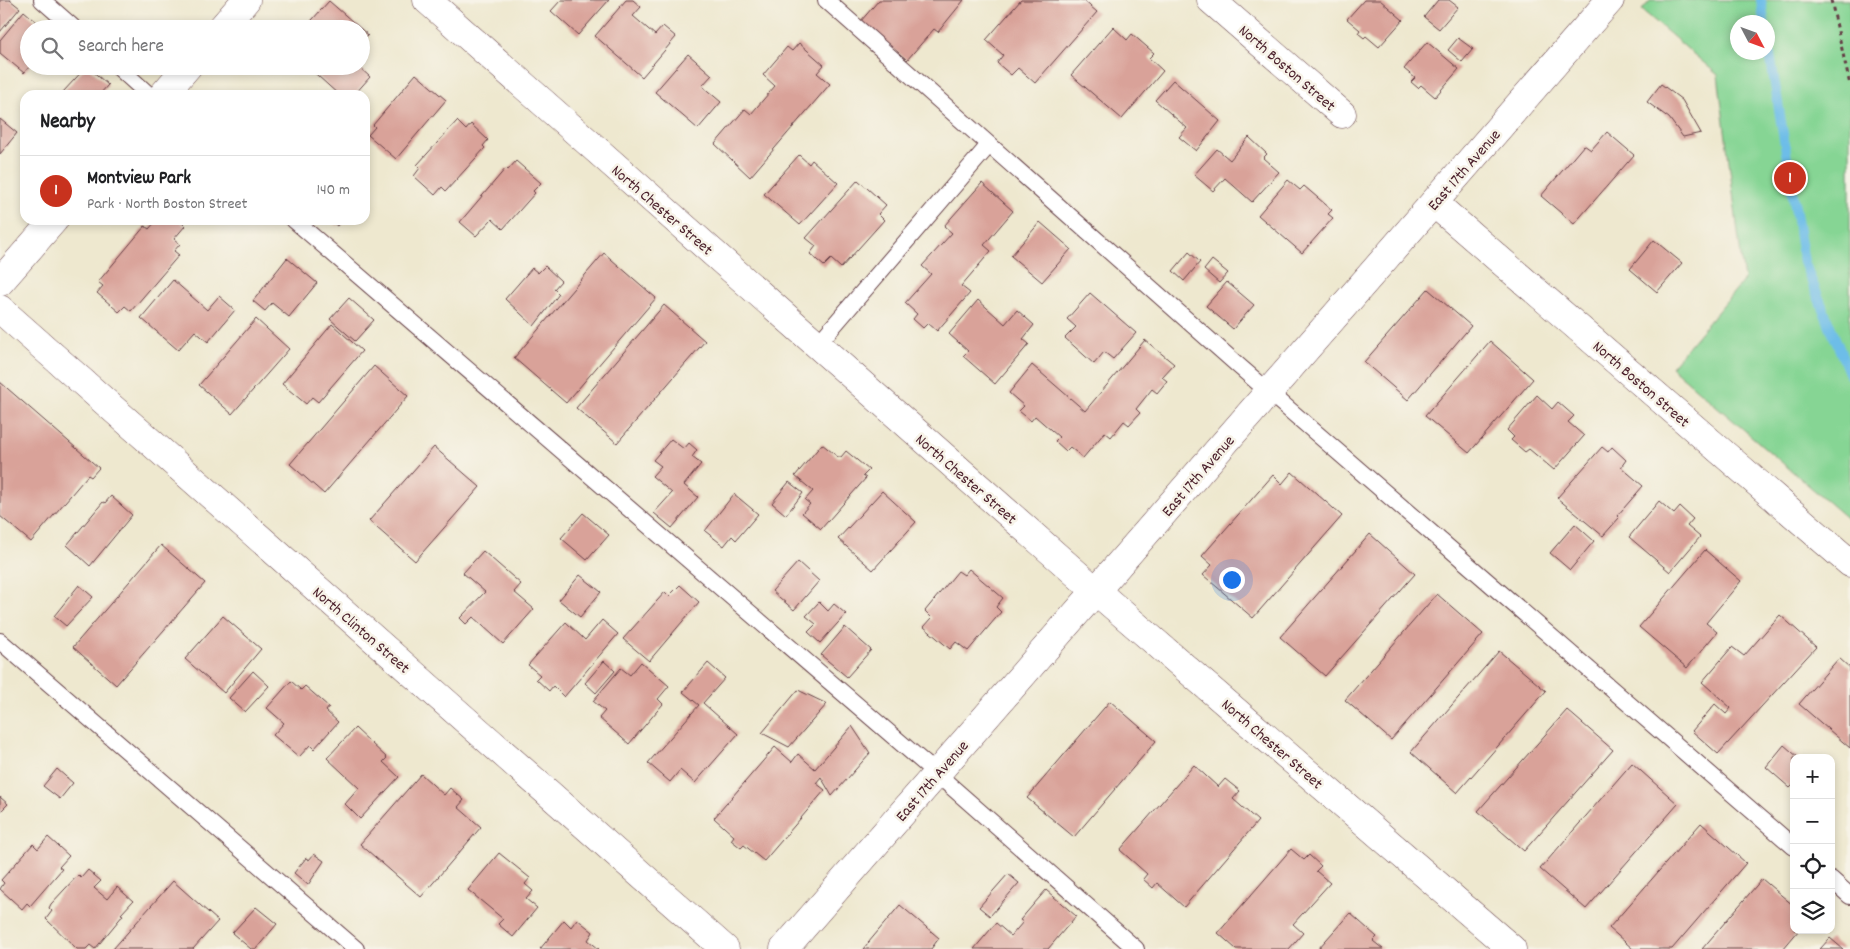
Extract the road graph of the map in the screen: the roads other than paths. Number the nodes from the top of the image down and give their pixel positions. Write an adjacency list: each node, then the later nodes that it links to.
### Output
1 (42, 0): 7 (lane)
2 (246, 0): 8 (street)
3 (427, 0): 20 (street, North Chester Street)
4 (826, 0): 14 (lane)
5 (1211, 0): 13 (street, North Boston Street)
6 (1601, 3): 15 (street, East 17th Avenue)
7 (65, 20)
8 (228, 20)
9 (127, 75): 11 (lane)
10 (180, 75): 12 (street)
11 (143, 90)
12 (167, 90)
13 (1342, 114)
14 (989, 145): 20 (lane); 21 (lane)
15 (1434, 202): 21 (street, East 17th Avenue); 22 (street, North Boston Street)
16 (50, 225): 18 (street)
17 (300, 225): 25 (lane)
18 (0, 282)
19 (0, 309): 30 (street, North Clinton Street)
20 (817, 345): 23 (street, North Chester Street)
21 (1269, 392): 23 (street, East 17th Avenue); 26 (lane)
22 (1850, 563)
23 (1096, 592): 25 (street, East 17th Avenue); 33 (street, North Chester Street)
24 (0, 641): 29 (lane)
25 (937, 774): 31 (street, East 17th Avenue); 32 (lane)
26 (1791, 844)
27 (1835, 883): 28 (lane)
28 (1850, 896)
29 (356, 949)
30 (725, 949)
31 (784, 949)
32 (1136, 949)
33 (1512, 949)

